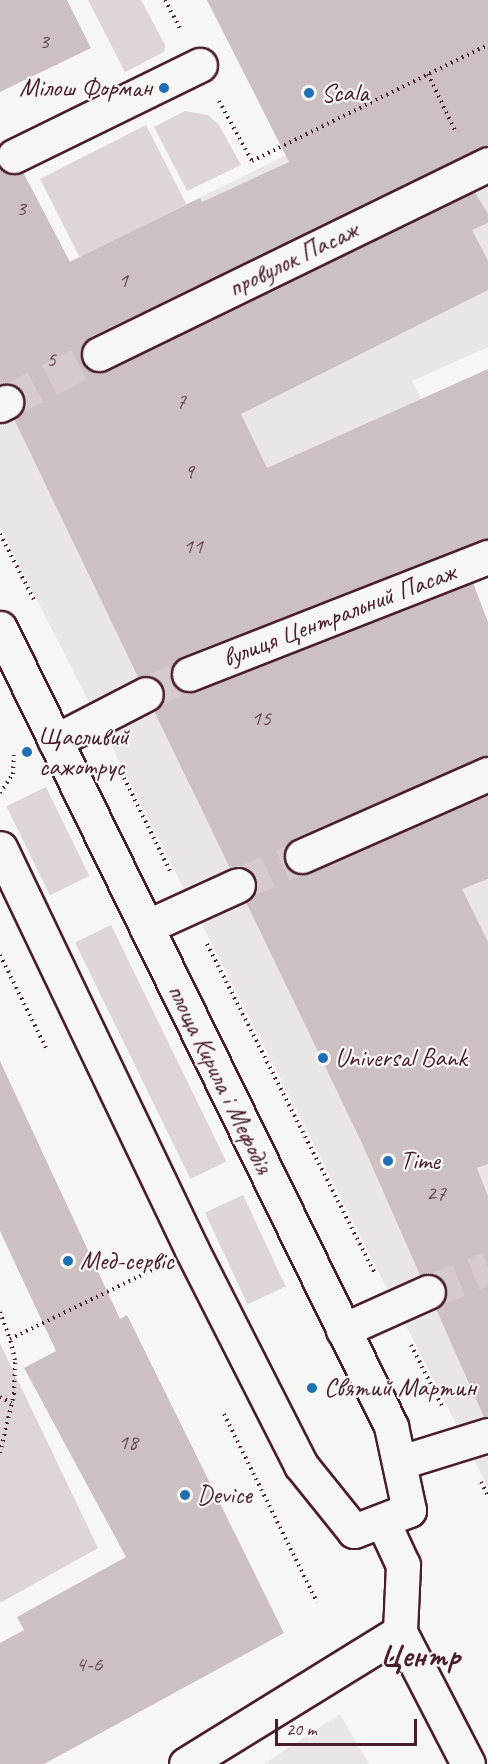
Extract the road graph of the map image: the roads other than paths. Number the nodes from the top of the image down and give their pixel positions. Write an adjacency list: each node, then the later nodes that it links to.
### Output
1 (200, 65): 2 (street)
2 (14, 156)
3 (481, 167): 4 (street, провулок Пасаж)
4 (99, 354)
5 (488, 557): 7 (street, вулиця Центральний Пасаж)
6 (0, 628): 9 (street, площа Кирила і Мефодія)
7 (189, 674)
8 (146, 694): 9 (street)
9 (55, 741): 14 (street, площа Кирила і Мефодія)
10 (488, 774): 12 (street)
11 (0, 848): 19 (street, площа Кирила і Мефодія)
12 (302, 856)
13 (238, 885): 14 (street)
14 (146, 927): 16 (street, площа Кирила і Мефодія)
15 (428, 1292): 16 (street)
16 (343, 1330): 18 (street, площа Кирила і Мефодія)
17 (475, 1439): 18 (street)
18 (401, 1462): 19 (street, площа Кирила і Мефодія)
19 (383, 1522): 20 (street)
20 (400, 1632): 21 (street); 22 (street)
21 (186, 1764)
22 (468, 1764)

